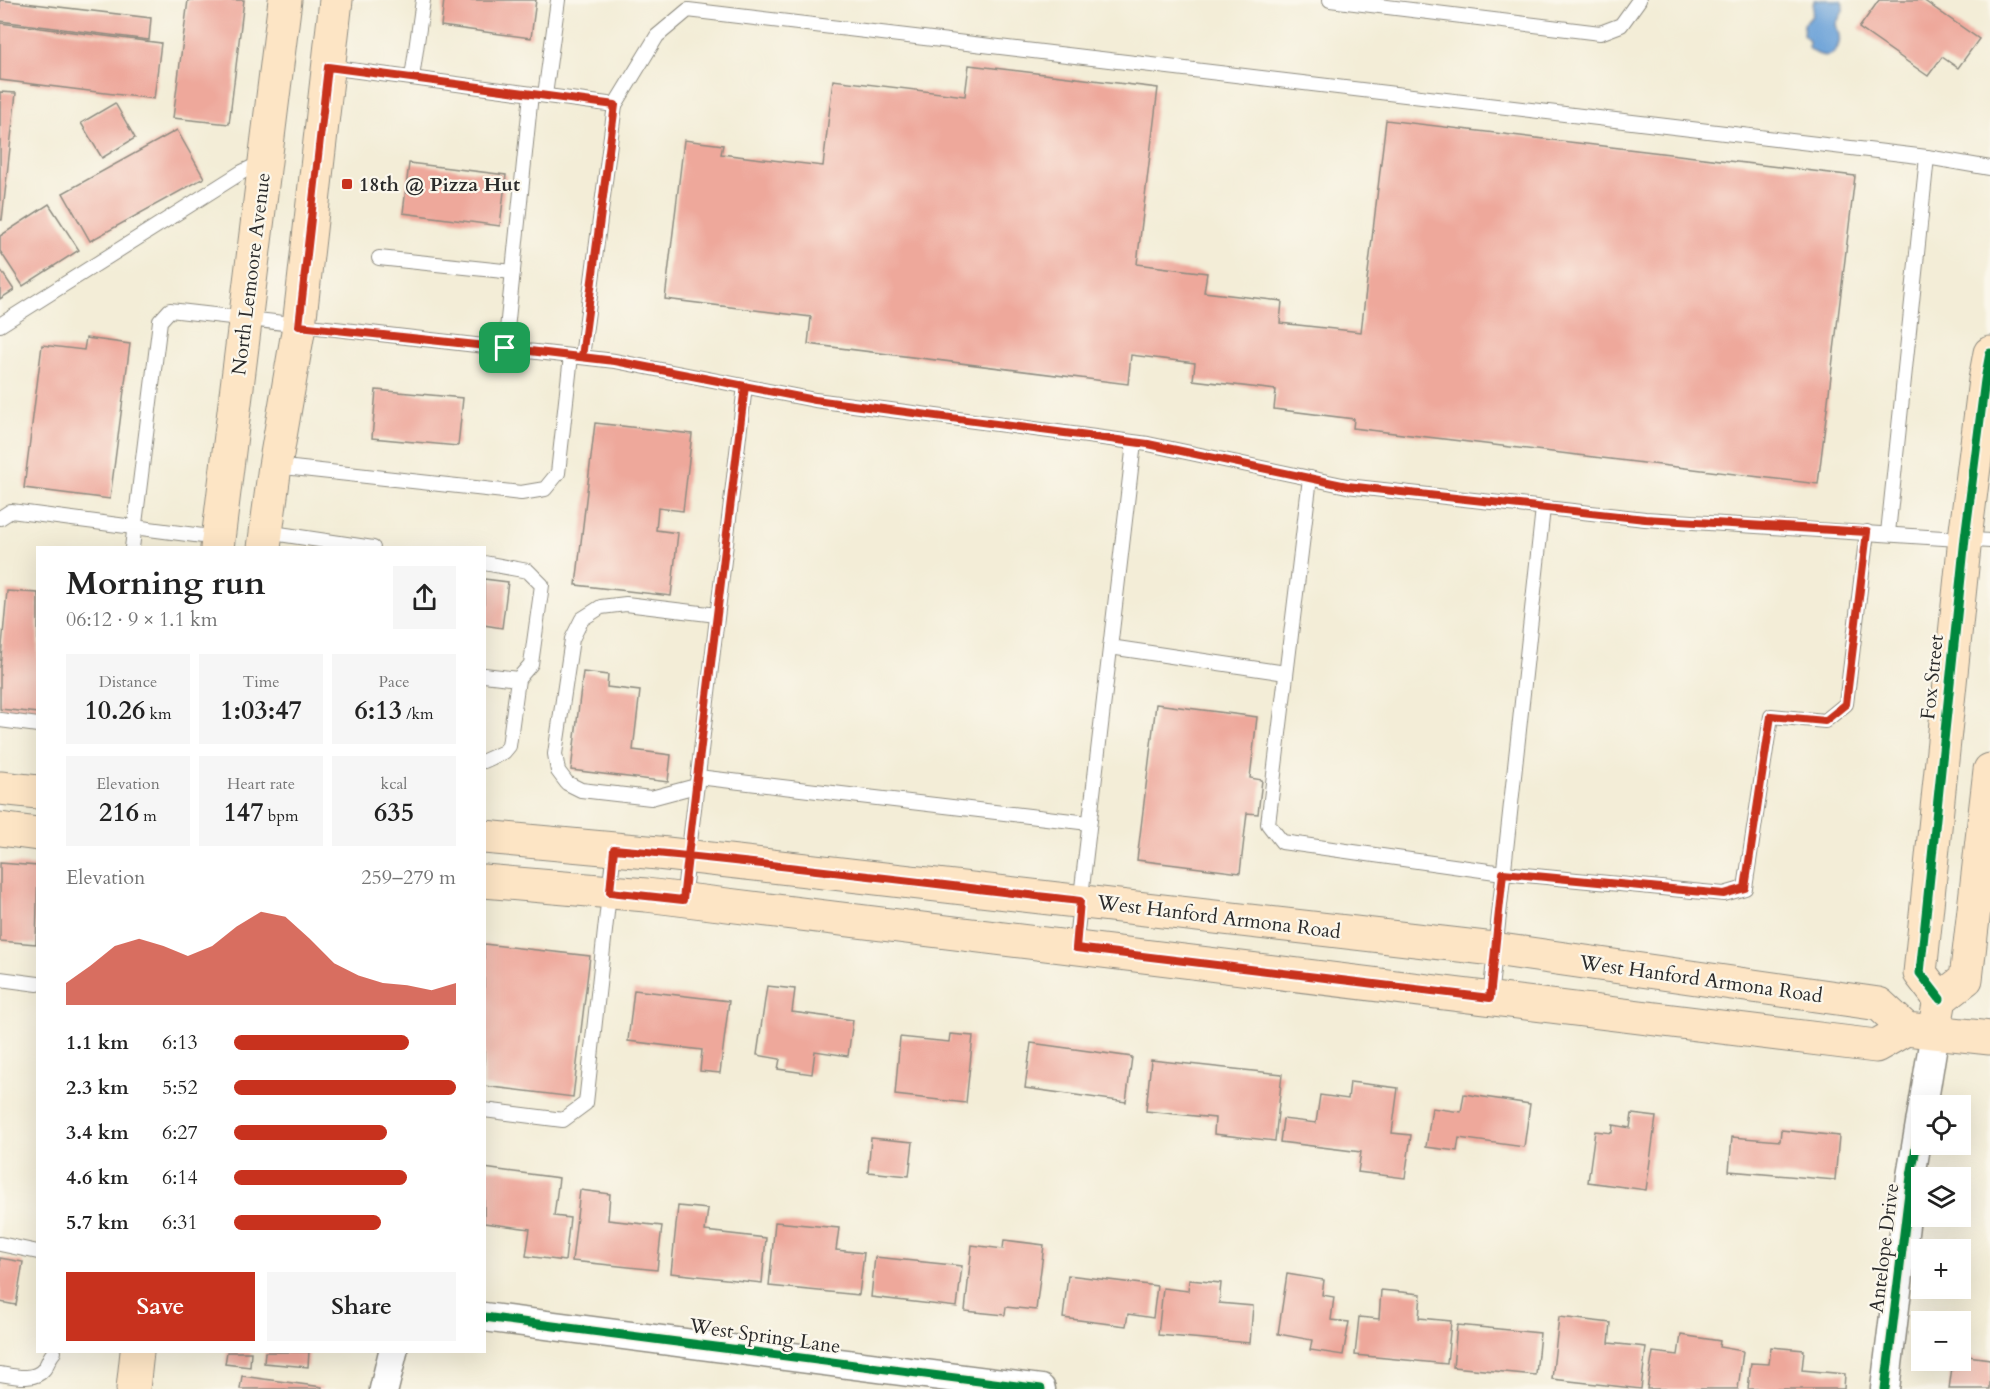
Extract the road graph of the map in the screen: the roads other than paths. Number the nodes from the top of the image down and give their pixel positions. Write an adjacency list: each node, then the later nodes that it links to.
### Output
1 (285, 0): 12 (main road, North Lemoore Avenue)
2 (336, 0): 7 (main road)
3 (423, 0): 8 (lane)
4 (558, 0): 9 (lane)
5 (1330, 0): 6 (lane)
6 (1639, 0)
7 (328, 67): 8 (lane); 18 (main road)
8 (412, 78): 9 (lane)
9 (538, 95): 10 (lane); 15 (lane)
10 (615, 105): 11 (lane); 21 (lane)
11 (1927, 157): 13 (lane); 31 (lane)
12 (264, 161): 16 (main road, North Lemoore Avenue); 17 (lane)
13 (1990, 168)
14 (379, 258): 15 (lane)
15 (513, 272): 19 (lane)
16 (246, 320): 18 (lane); 24 (main road, North Lemoore Avenue); 29 (lane)
17 (0, 325)
18 (299, 326): 19 (lane); 25 (main road)
19 (505, 348): 21 (lane)
20 (1990, 353): 32 (main road, Fox Street)
21 (576, 356): 22 (lane); 25 (lane)
22 (745, 386): 23 (lane); 39 (lane)
23 (1134, 443): 26 (lane); 40 (lane)
24 (228, 460): 25 (main road); 34 (main road, North Lemoore Avenue)
25 (275, 466): 33 (main road)
26 (1310, 478): 27 (lane); 41 (lane)
27 (1543, 508): 30 (lane); 57 (lane)
28 (0, 518): 29 (lane)
29 (135, 525): 34 (lane); 36 (lane)
30 (1867, 532): 31 (lane); 57 (lane)
31 (1888, 533): 32 (lane)
32 (1977, 539): 67 (main road, Fox Street)
33 (265, 540): 35 (lane)
34 (218, 543)
35 (327, 544): 37 (lane)
36 (132, 546)
37 (350, 546)
38 (486, 563): 43 (lane)
39 (717, 615): 48 (lane); 48 (lane)
40 (1110, 647): 41 (lane); 51 (lane)
41 (1286, 673): 57 (lane)
42 (486, 675): 43 (lane)
43 (518, 679): 46 (lane)
44 (0, 720): 45 (lane)
45 (36, 725)
46 (486, 764)
47 (1990, 770): 67 (main road)
48 (697, 781): 51 (lane); 56 (lane)
49 (0, 788): 50 (main road)
50 (36, 792)
51 (1089, 823): 61 (lane)
52 (0, 829): 53 (main road)
53 (36, 834)
54 (486, 837): 55 (main road, West Hanford Armona Road)
55 (614, 849): 56 (main road, West Hanford Armona Road); 59 (lane)
56 (688, 856): 60 (lane); 61 (main road, West Hanford Armona Road)
57 (1503, 873): 63 (lane)
58 (486, 881): 59 (main road)
59 (610, 892): 60 (main road); 71 (lane)
60 (683, 900): 62 (main road)
61 (1080, 901): 62 (lane); 63 (main road, West Hanford Armona Road)
62 (1076, 948): 66 (main road)
63 (1494, 950): 66 (lane); 68 (main road, West Hanford Armona Road)
64 (0, 979): 65 (lane)
65 (36, 984)
66 (1490, 998): 68 (main road)
67 (1940, 999): 68 (main road)
68 (1920, 1030): 69 (main road); 70 (street)
69 (1990, 1038)
70 (1923, 1095)
71 (486, 1110)
72 (1915, 1155): 83 (street, Antelope Drive)
73 (0, 1244): 74 (lane)
74 (36, 1252)
75 (486, 1317): 82 (street, West Spring Lane)
76 (137, 1353): 80 (main road)
77 (393, 1353): 81 (street)
78 (49, 1354): 79 (lane)
79 (0, 1374)
80 (133, 1389)
81 (384, 1389)
82 (1041, 1389)
83 (1885, 1389)

